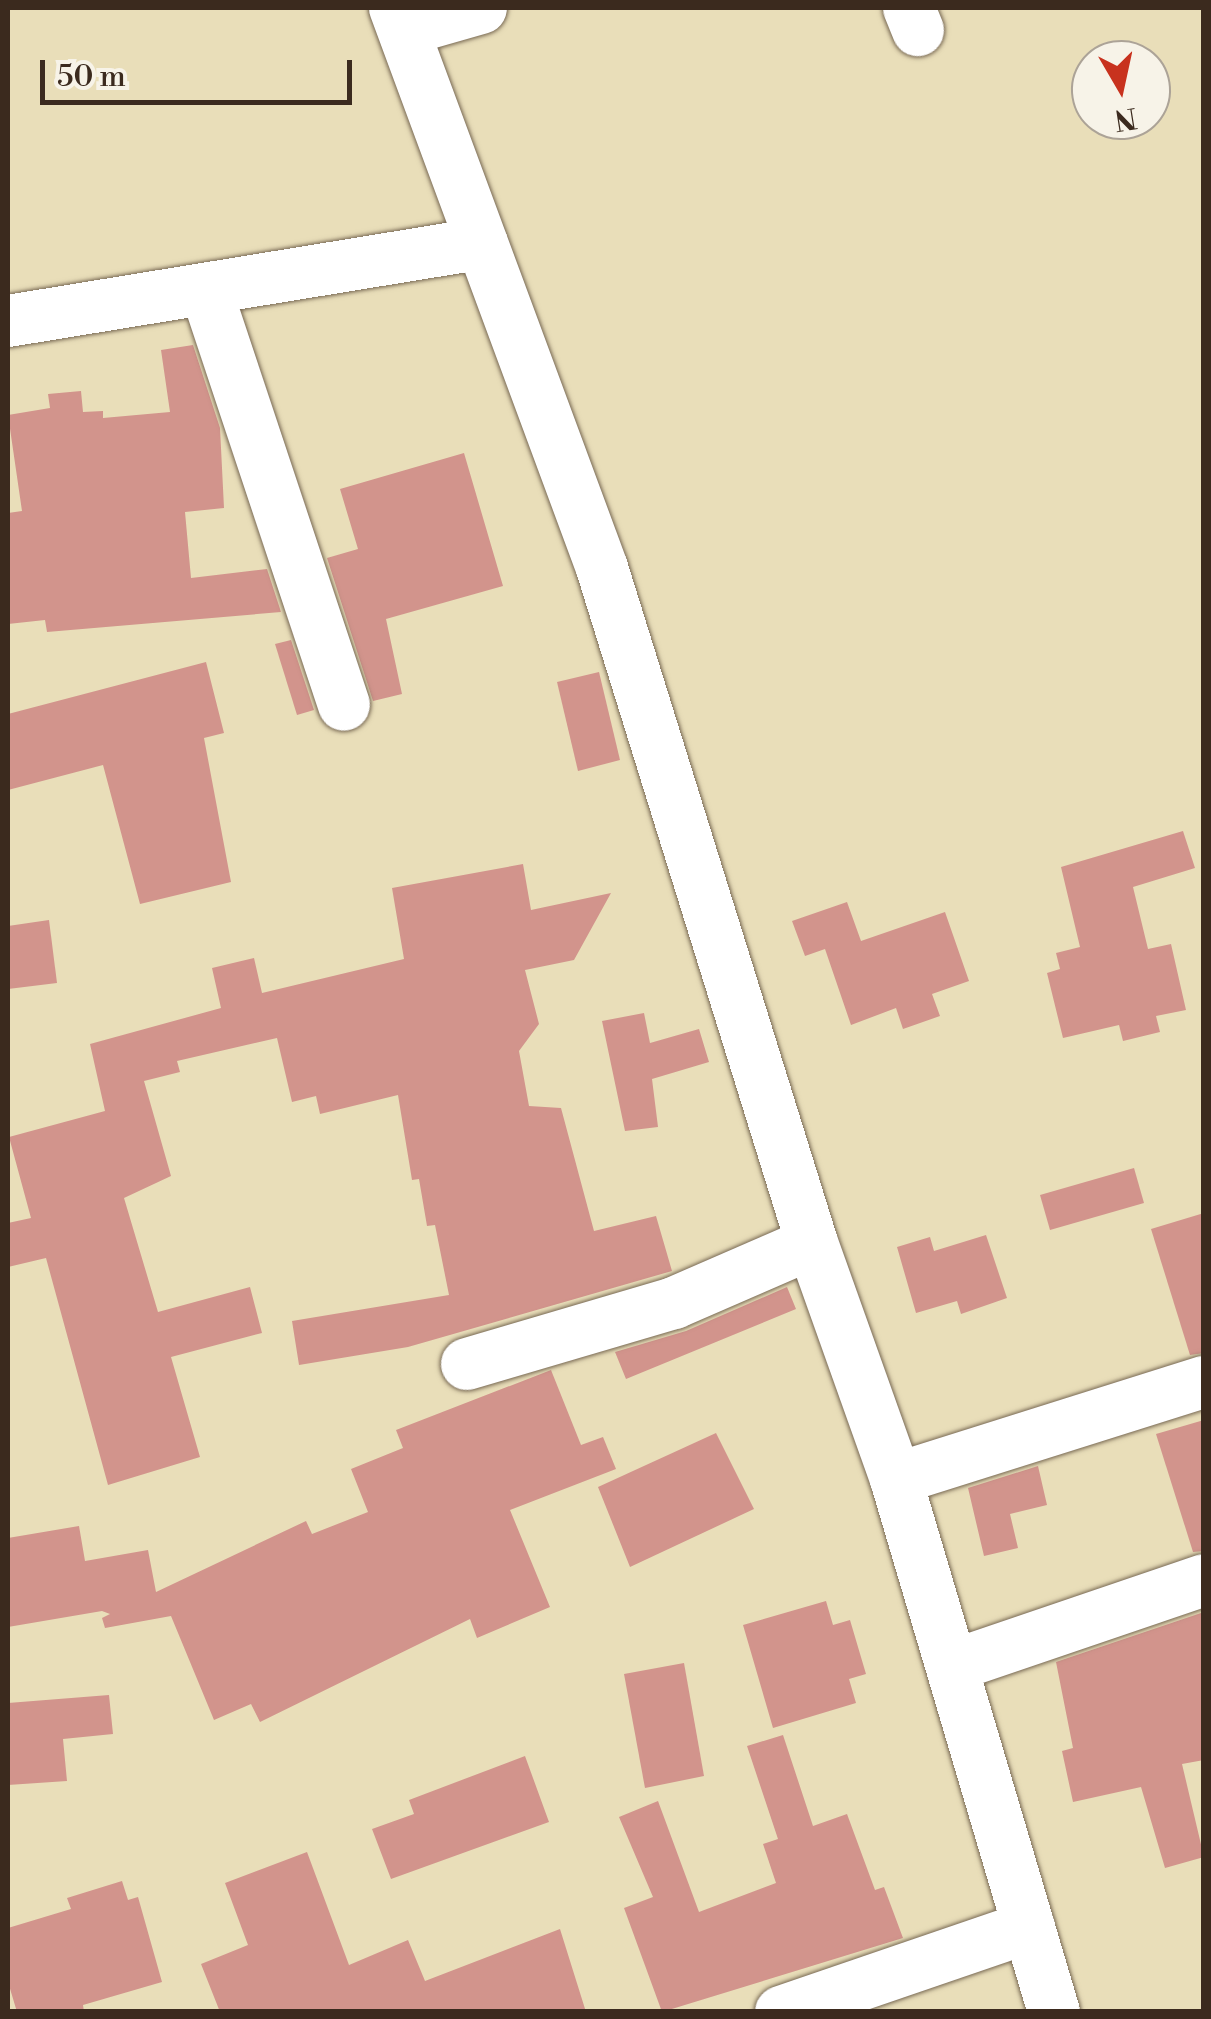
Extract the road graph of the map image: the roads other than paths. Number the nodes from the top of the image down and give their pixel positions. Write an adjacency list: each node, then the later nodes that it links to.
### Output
1 (480, 8): 2 (street)
2 (400, 19): 3 (street)
3 (482, 242): 4 (street); 7 (street)
4 (206, 290): 5 (street); 6 (street)
5 (8, 321)
6 (344, 706)
7 (812, 1244): 8 (street); 10 (street)
8 (467, 1364)
9 (1204, 1382): 10 (street)
10 (896, 1479): 12 (street)
11 (1204, 1580): 12 (street)
12 (952, 1666): 13 (street)
13 (1029, 1927): 14 (street); 15 (street)
14 (780, 2012)
15 (1054, 2012)

